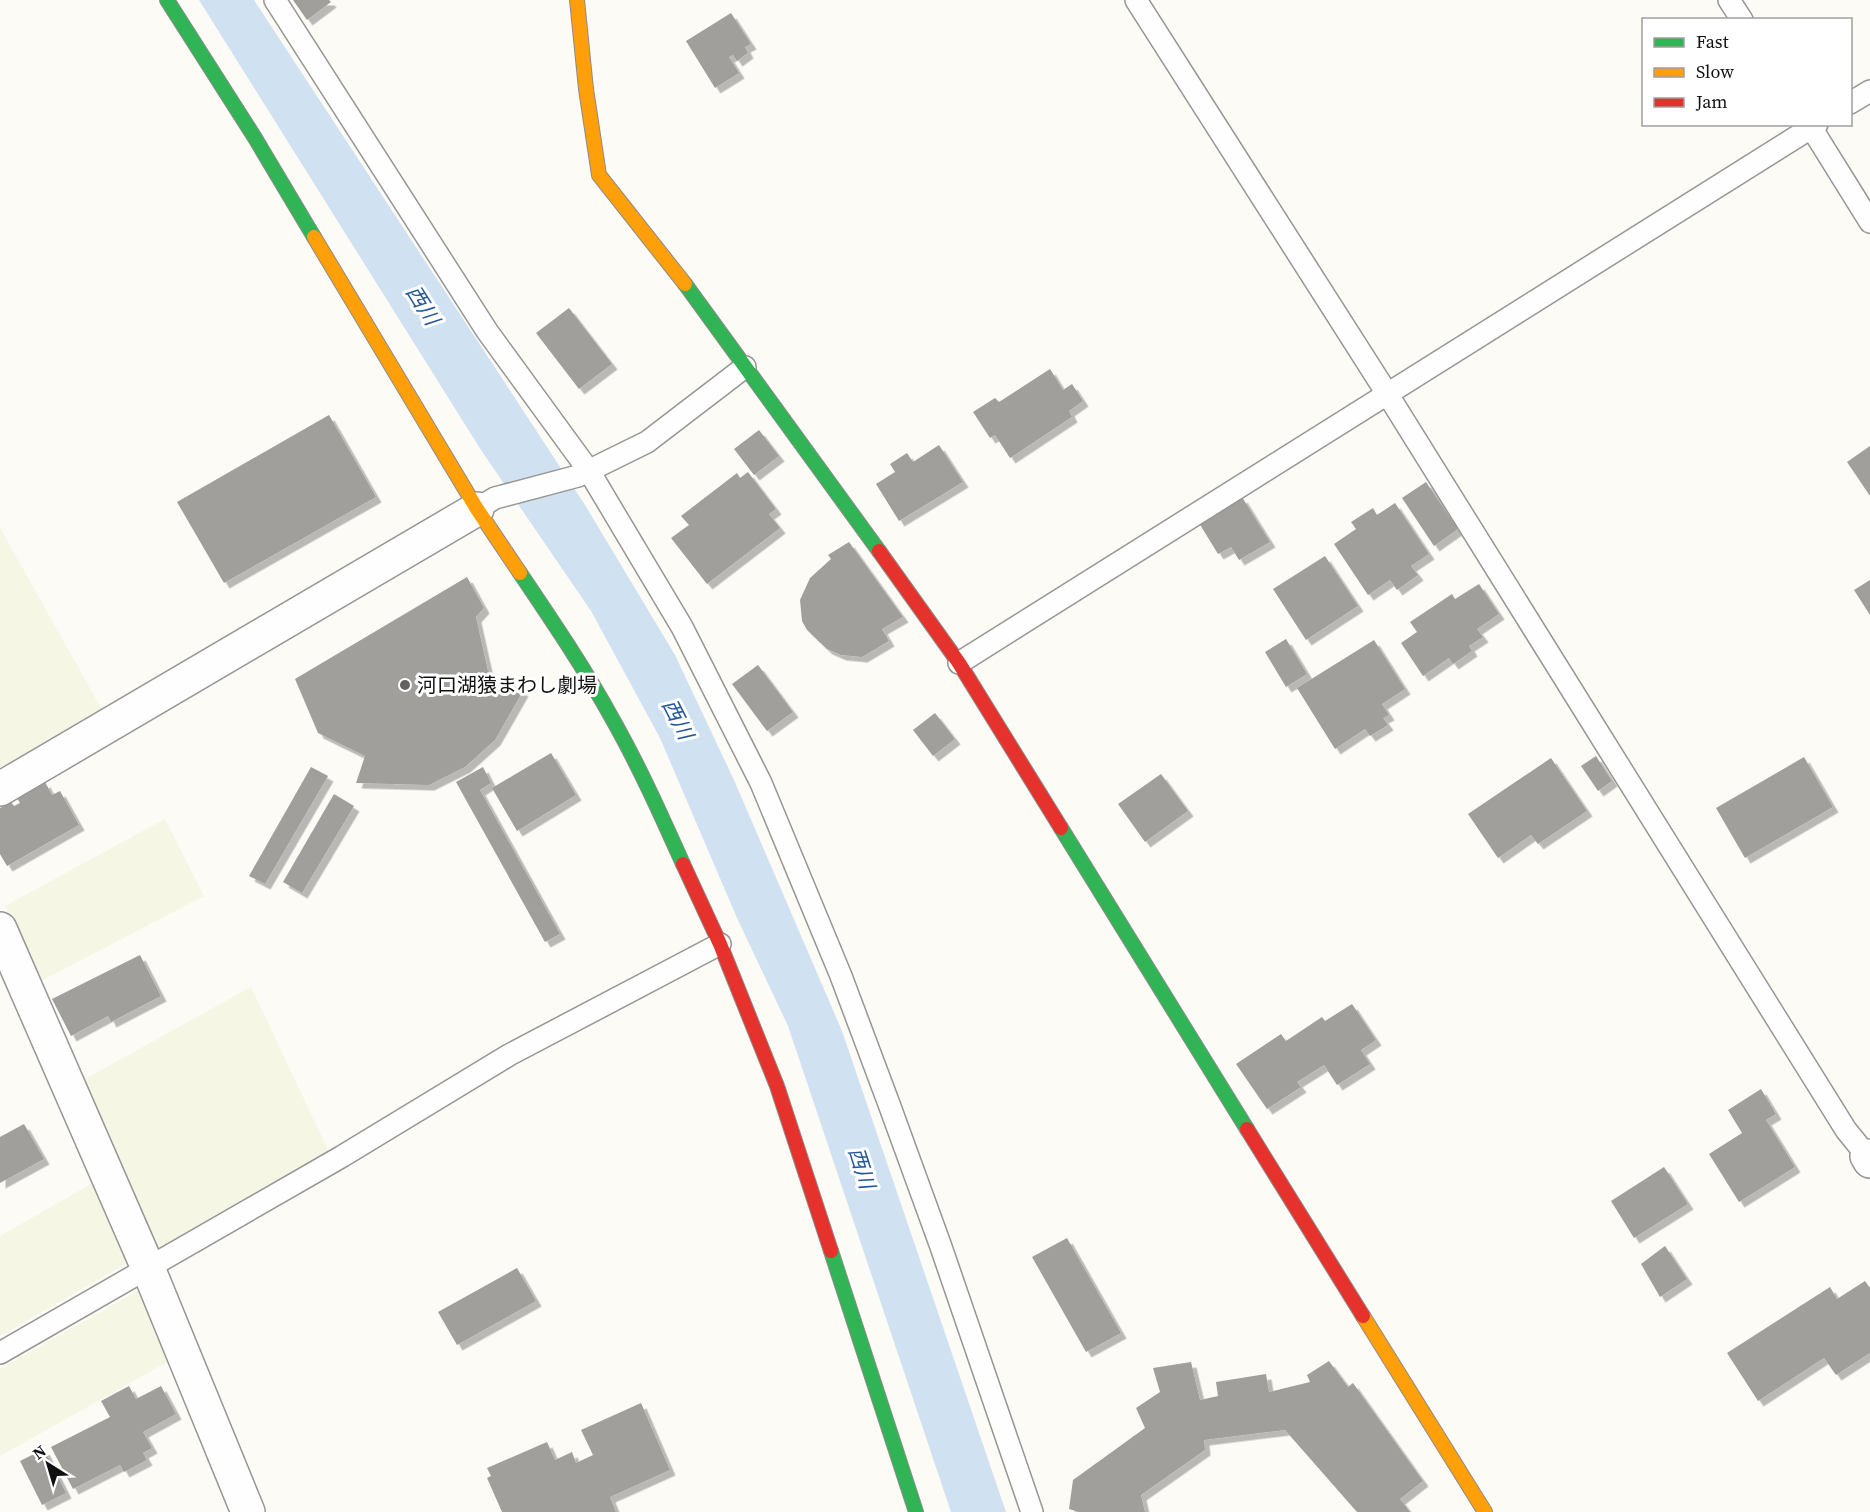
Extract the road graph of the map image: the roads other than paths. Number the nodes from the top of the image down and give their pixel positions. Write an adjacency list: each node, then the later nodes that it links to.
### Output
1 (167, 0): 14 (street)
2 (275, 0): 13 (lane)
3 (577, 0): 11 (street)
4 (1136, 0): 12 (lane)
5 (1730, 0): 6 (lane)
6 (1741, 18)
7 (1870, 91): 8 (lane)
8 (1852, 102)
9 (1812, 126): 10 (lane); 12 (lane)
10 (1870, 222)
11 (745, 367): 13 (lane); 15 (street)
12 (1388, 395): 15 (lane); 19 (lane)
13 (584, 474): 14 (lane); 24 (lane)
14 (486, 504): 16 (street); 18 (street)
15 (959, 663): 25 (street)
16 (0, 789)
17 (0, 929): 20 (street)
18 (720, 945): 20 (lane); 23 (street)
19 (1869, 1158)
20 (148, 1268): 21 (lane); 22 (street)
21 (0, 1353)
22 (248, 1512)
23 (916, 1512)
24 (1032, 1512)
25 (1485, 1512)

